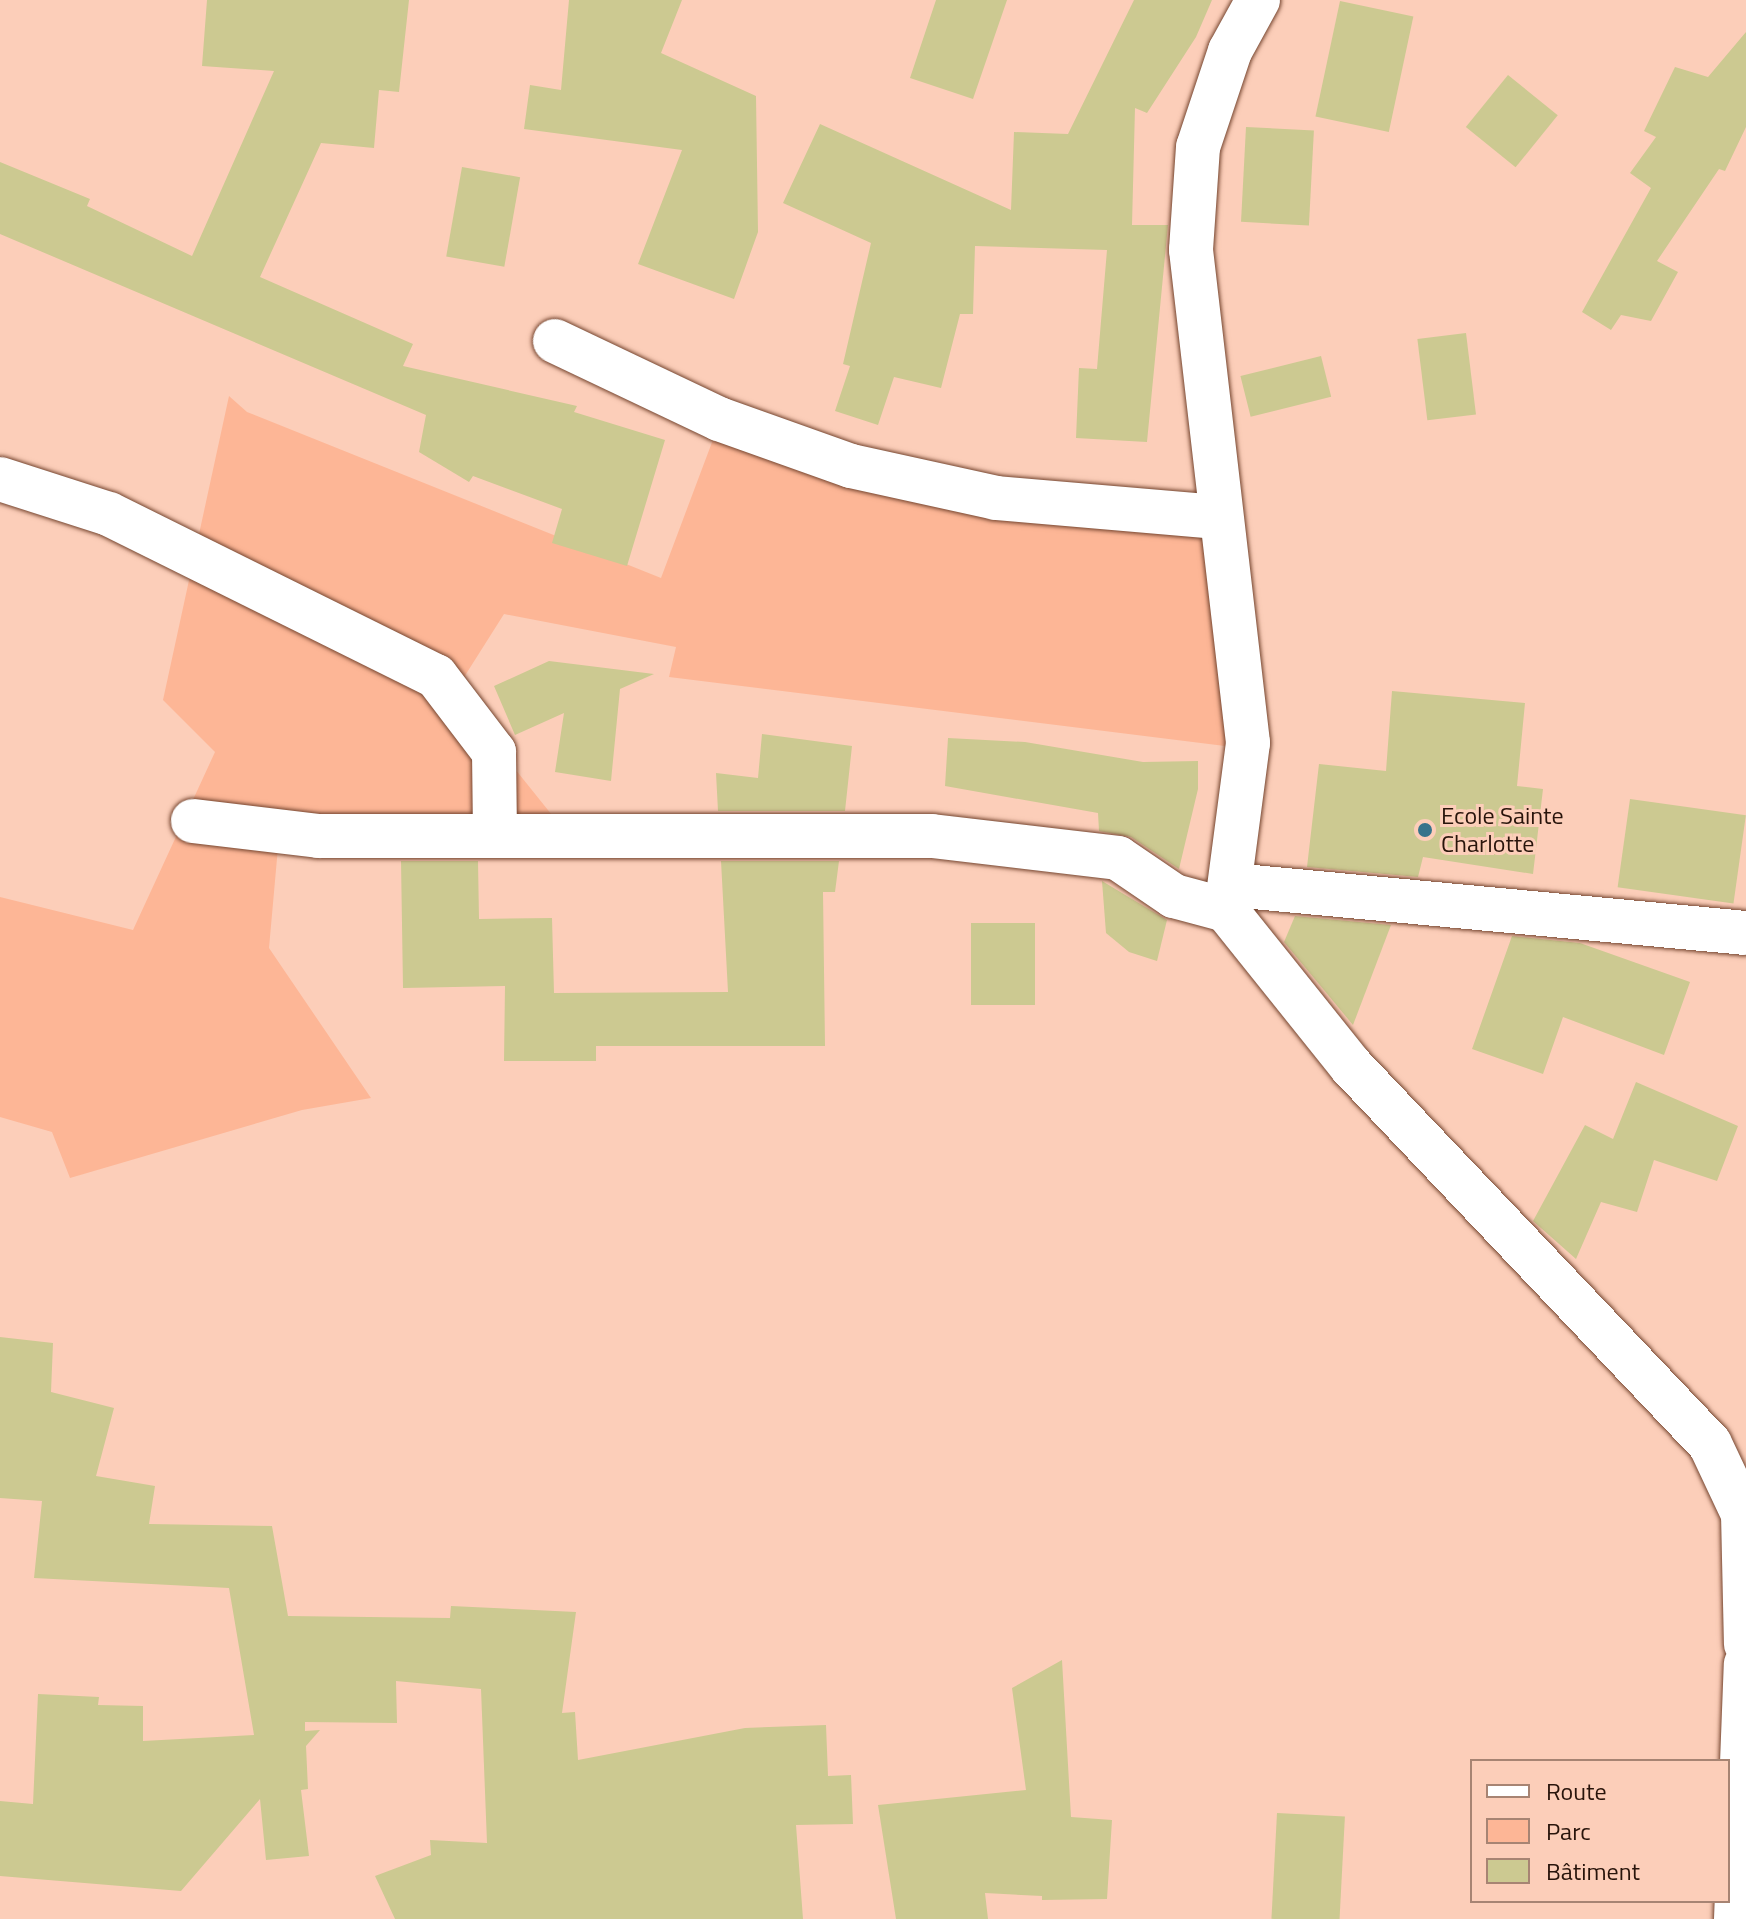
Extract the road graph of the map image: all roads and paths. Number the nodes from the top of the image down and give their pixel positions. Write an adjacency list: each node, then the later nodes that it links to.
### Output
1 (1258, 0): 4 (street)
2 (555, 341): 4 (street)
3 (0, 479): 6 (street)
4 (1219, 517): 7 (street)
5 (193, 821): 6 (street)
6 (495, 836): 7 (street)
7 (1229, 898): 8 (street); 9 (street)
8 (1746, 933)
9 (1746, 1644)
10 (1746, 1664): 11 (street)
11 (1736, 1919)

